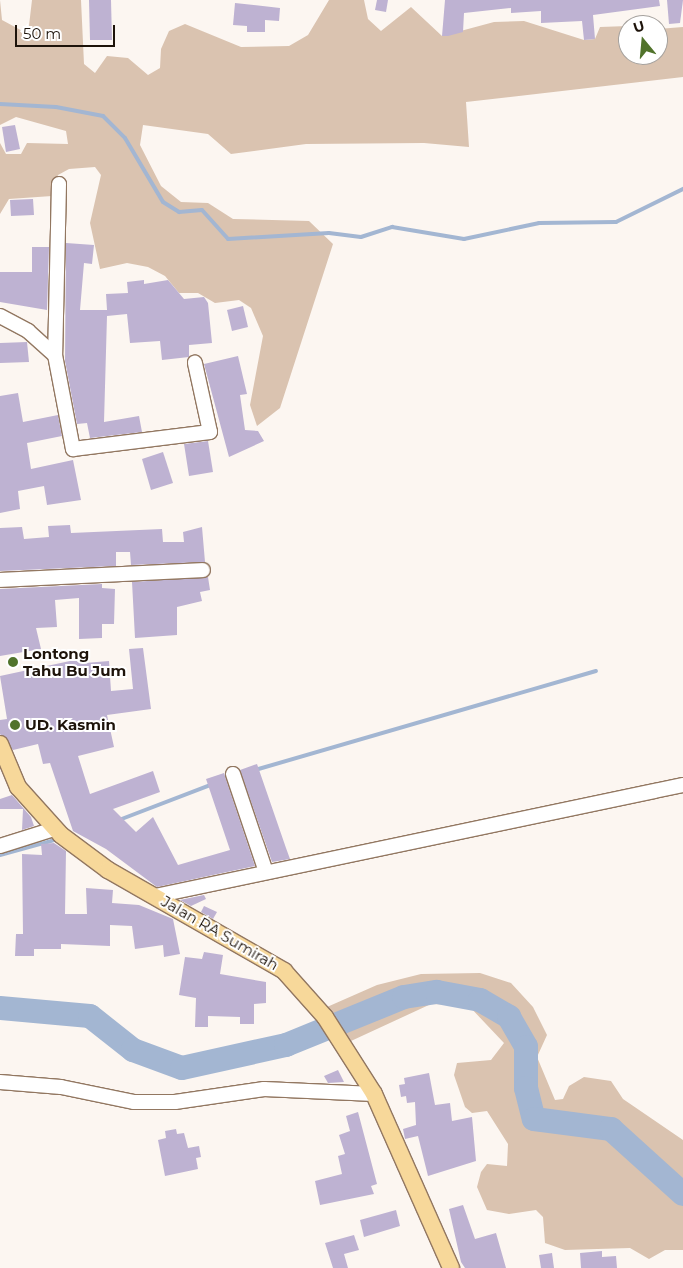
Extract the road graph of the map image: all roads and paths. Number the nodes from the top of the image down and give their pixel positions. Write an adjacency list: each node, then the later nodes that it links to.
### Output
1 (59, 184): 3 (street)
2 (0, 316): 3 (street)
3 (55, 355): 4 (street)
4 (195, 363)
5 (203, 570): 6 (street)
6 (0, 580)
7 (0, 744): 10 (main road, Jalan RA Sumirah)
8 (233, 774): 12 (street)
9 (683, 785): 12 (street)
10 (57, 831): 11 (street); 13 (main road, Jalan RA Sumirah)
11 (0, 846)
12 (266, 872): 13 (street)
13 (155, 896): 15 (main road, Jalan RA Sumirah)
14 (0, 1082): 15 (street)
15 (374, 1094): 16 (main road, Jalan RA Sumirah)
16 (451, 1268)

